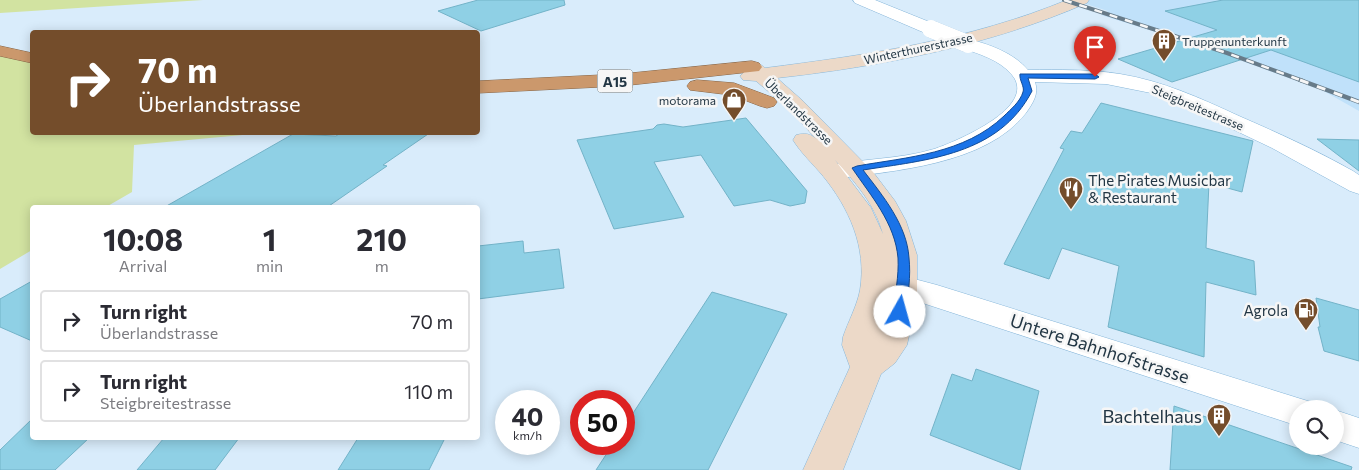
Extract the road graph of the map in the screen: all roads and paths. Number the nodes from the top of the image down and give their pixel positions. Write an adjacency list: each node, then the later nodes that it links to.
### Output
1 (861, 0): 8 (street, bridge)
2 (1054, 0): 7 (main road, Winterthurerstrasse)
3 (1081, 0): 6 (main road, Winterthurerstrasse)
4 (0, 51): 5 (highway)
5 (30, 58)
6 (831, 66): 7 (main road, Winterthurerstrasse); 13 (main road)
7 (754, 73): 9 (highway, A15); 10 (highway, A15); 12 (main road, Überlandstrasse); 13 (main road, Überlandstrasse)
8 (1023, 76): 14 (street); 15 (street, Steigbreitestrasse)
9 (683, 86): 11 (highway, A15); 12 (highway)
10 (480, 87)
11 (480, 96)
12 (766, 102): 14 (main road, Überlandstrasse)
13 (796, 105): 14 (main road, Überlandstrasse)
14 (845, 170): 16 (main road, Überlandstrasse); 17 (main road, Überlandstrasse)
15 (1359, 186)
16 (903, 286): 17 (main road, Überlandstrasse); 18 (street, Untere Bahnhofstrasse)
17 (867, 367): 21 (main road, Überlandstrasse)
18 (1289, 409)
19 (1344, 428): 20 (street)
20 (1359, 433)
21 (823, 470)

